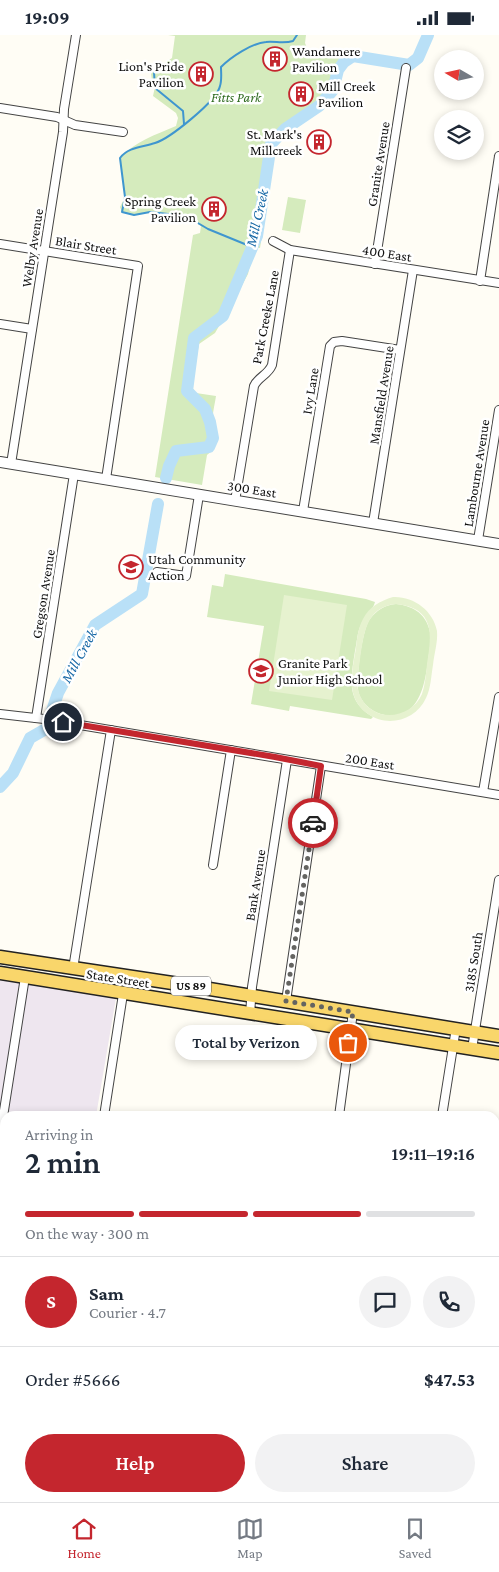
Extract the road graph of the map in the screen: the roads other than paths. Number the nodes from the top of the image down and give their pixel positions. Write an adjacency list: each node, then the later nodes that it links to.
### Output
1 (76, 35): 4 (street, Welby Avenue)
2 (406, 68): 11 (street, Granite Avenue)
3 (0, 108): 4 (street)
4 (64, 121): 5 (street); 9 (street, Welby Avenue)
5 (123, 132)
6 (499, 156): 13 (street)
7 (273, 241): 10 (street, 400 East)
8 (0, 244): 9 (street, Blair Street)
9 (45, 251): 16 (street, Welby Avenue); 22 (street, Blair Street)
10 (290, 251): 11 (street, 400 East); 24 (street, Park Creeke Lane)
11 (375, 264): 12 (street, 400 East)
12 (413, 270): 13 (street, 400 East); 17 (street, Mansfield Avenue)
13 (480, 281): 14 (street, 400 East)
14 (499, 283)
15 (0, 324): 16 (street)
16 (32, 329): 20 (street, Welby Avenue)
17 (400, 349): 25 (street, Ivy Lane); 26 (street, Mansfield Avenue)
18 (499, 410): 27 (street, Lambourne Avenue)
19 (0, 462): 20 (street, 300 East)
20 (11, 464): 21 (street, 300 East)
21 (74, 474): 22 (street, 300 East); 32 (street, Gregson Avenue)
22 (106, 479): 23 (street, 300 East)
23 (199, 495): 24 (street, 300 East); 29 (street)
24 (235, 501): 25 (street, 300 East)
25 (303, 511): 26 (street, 300 East)
26 (374, 523): 27 (street, 300 East)
27 (478, 540): 28 (street, 300 East)
28 (499, 544)
29 (157, 572)
30 (499, 697): 37 (street)
31 (0, 714): 32 (street, 200 East)
32 (36, 719): 33 (street, 200 East)
33 (112, 730): 34 (street, 200 East); 42 (street)
34 (231, 750): 35 (street, 200 East); 39 (street)
35 (287, 760): 36 (street, 200 East); 47 (street, Bank Avenue)
36 (321, 766): 37 (street, 200 East); 48 (street)
37 (483, 792): 38 (street, 200 East)
38 (499, 795)
39 (213, 865)
40 (499, 880): 53 (street, 3185 South)
41 (0, 957): 42 (main road, State Street / US 89)
42 (73, 969): 45 (main road, State Street / US 89)
43 (0, 973): 44 (main road, State Street / US 89)
44 (25, 977): 46 (main road, State Street / US 89); 58 (street)
45 (176, 983): 46 (main road); 47 (main road, State Street / US 89)
46 (123, 994): 50 (main road, State Street / US 89); 59 (street)
47 (251, 995): 48 (main road, State Street / US 89); 50 (street, Bank Avenue)
48 (286, 1001): 49 (main road, State Street / US 89)
49 (353, 1012): 51 (main road, State Street / US 89); 52 (street)
50 (250, 1014): 52 (main road, State Street / US 89)
51 (456, 1029): 53 (main road, State Street / US 89); 55 (street)
52 (351, 1030): 55 (main road, State Street / US 89); 60 (street)
53 (475, 1032): 54 (main road, State Street / US 89); 56 (street, 3185 South)
54 (499, 1036)
55 (453, 1046): 56 (main road, State Street / US 89); 61 (street)
56 (472, 1049): 57 (main road, State Street / US 89)
57 (499, 1053)
58 (4, 1111)
59 (105, 1111)
60 (341, 1111)
61 (443, 1111)

